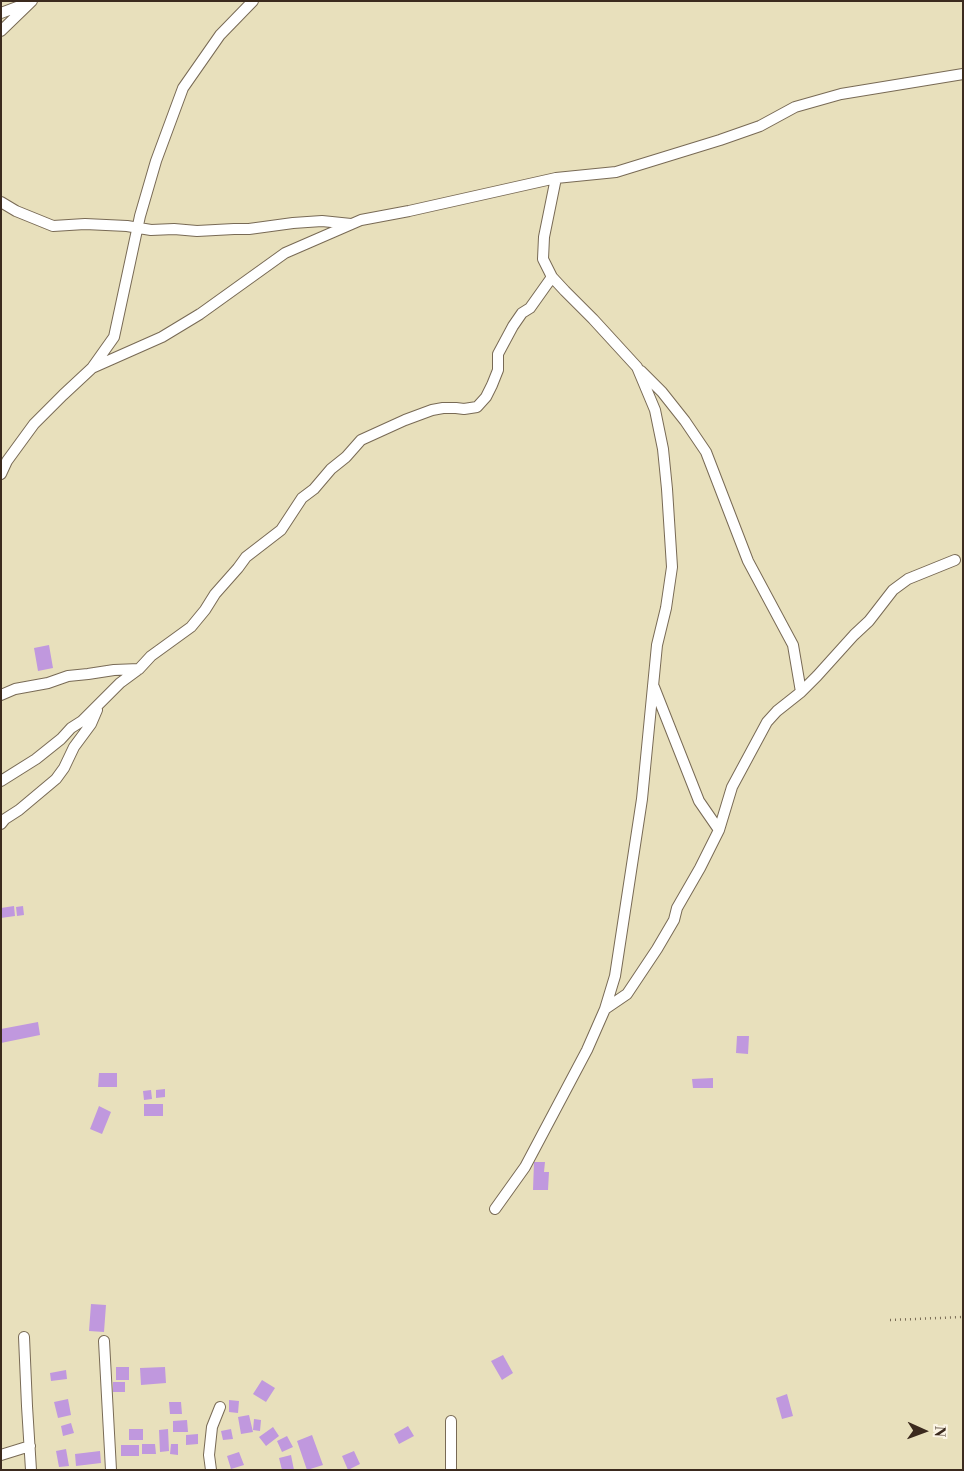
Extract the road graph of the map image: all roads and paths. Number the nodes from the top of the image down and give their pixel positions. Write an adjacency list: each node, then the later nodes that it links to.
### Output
1 (31, 1): 3 (street); 4 (street)
2 (253, 1): 9 (street)
3 (1, 14)
4 (1, 31)
5 (963, 74): 6 (street)
6 (556, 178): 8 (street); 10 (street)
7 (1, 202): 9 (street)
8 (352, 224): 9 (street); 12 (street)
9 (138, 228): 12 (street)
10 (552, 277): 11 (street); 15 (street)
11 (637, 367): 16 (street); 17 (street)
12 (92, 368): 13 (street)
13 (1, 474)
14 (955, 560): 17 (street)
15 (139, 668): 18 (street); 19 (street)
16 (653, 684): 22 (street); 23 (street)
17 (801, 692): 22 (street)
18 (1, 695)
19 (99, 705): 20 (street); 21 (street)
20 (1, 781)
21 (1, 824)
22 (719, 830): 23 (street)
23 (605, 1009): 24 (street)
24 (495, 1209)
25 (963, 1317): 26 (path)
26 (890, 1320)
27 (24, 1337): 31 (street)
28 (104, 1341): 34 (street)
29 (220, 1407): 35 (street)
30 (451, 1422): 36 (street)
31 (30, 1446): 32 (street); 33 (street)
32 (1, 1455)
33 (31, 1470)
34 (112, 1470)
35 (211, 1470)
36 (452, 1470)

